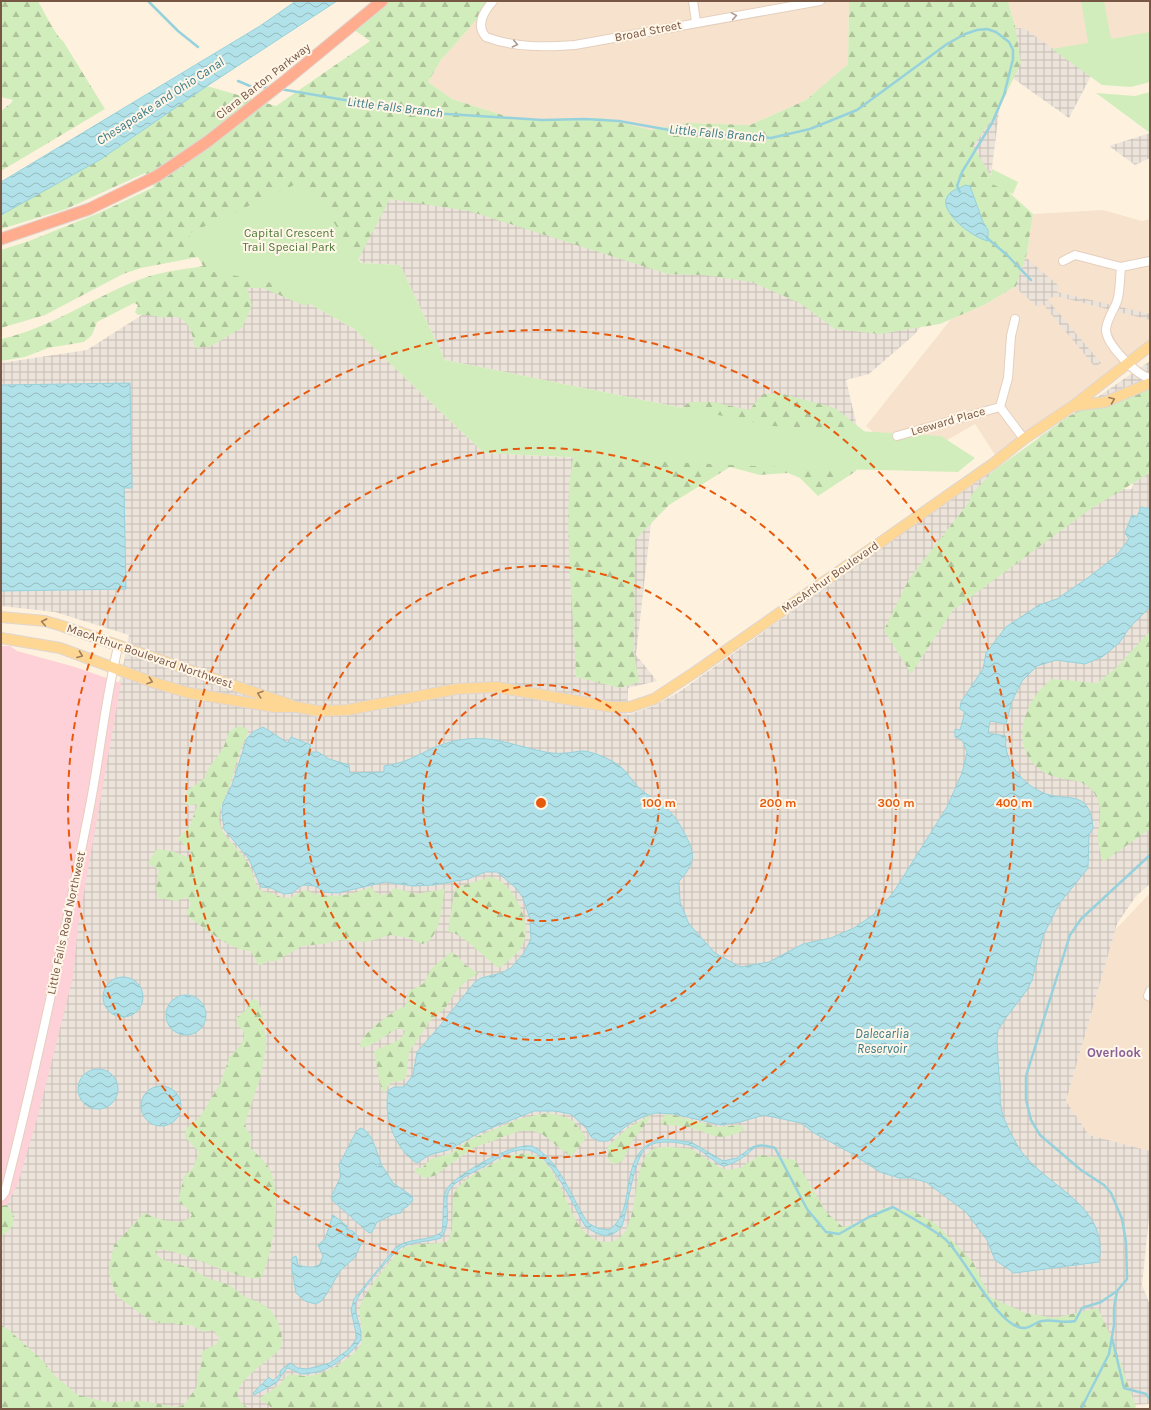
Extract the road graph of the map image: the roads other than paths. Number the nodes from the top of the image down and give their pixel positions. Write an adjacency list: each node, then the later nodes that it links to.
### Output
1 (382, 1): 7 (highway, Clara Barton Parkway)
2 (492, 1): 6 (street, Broad Street, one-way to 6)
3 (692, 1): 6 (street)
4 (820, 1): 5 (street, Broad Street)
5 (797, 3): 6 (street, Broad Street, one-way to 5)
6 (696, 22)
7 (1, 239)
8 (1063, 261): 10 (street)
9 (1150, 261): 10 (street)
10 (1121, 267): 13 (street)
11 (1015, 319): 17 (street)
12 (1150, 346): 13 (main road, MacArthur Boulevard)
13 (1128, 364): 14 (street); 16 (main road, MacArthur Boulevard)
14 (1150, 378)
15 (1150, 384): 16 (main road, one-way to 15)
16 (1074, 406): 19 (main road, MacArthur Boulevard)
17 (1000, 407): 18 (street, Leeward Place); 19 (street)
18 (897, 436)
19 (1024, 439): 24 (main road, MacArthur Boulevard)
20 (1, 617): 22 (main road, MacArthur Boulevard Northwest, one-way to 20)
21 (1, 638): 23 (main road, MacArthur Boulevard Northwest, one-way to 23)
22 (118, 647): 23 (street, Little Falls Road Northwest); 25 (main road, MacArthur Boulevard Northwest, one-way to 22)
23 (113, 668): 25 (main road, MacArthur Boulevard Northwest, one-way to 25); 28 (street, Little Falls Road Northwest)
24 (477, 687): 25 (main road, MacArthur Boulevard Northwest)
25 (297, 708)
26 (1150, 991): 27 (street)
27 (1150, 996)
28 (1, 1197)

